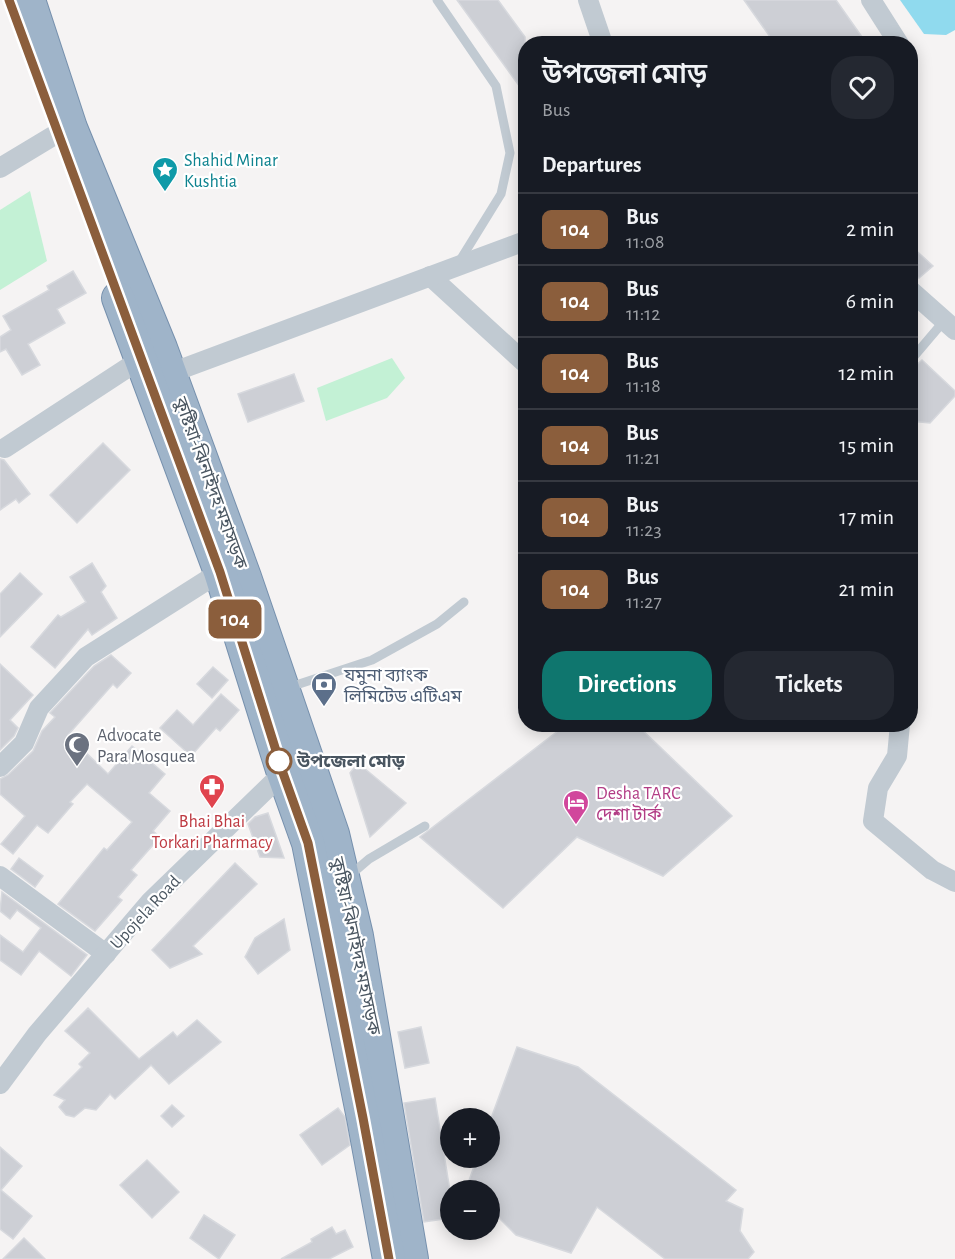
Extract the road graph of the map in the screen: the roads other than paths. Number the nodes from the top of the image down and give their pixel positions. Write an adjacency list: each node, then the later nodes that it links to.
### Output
1 (9, 0): 8 (highway, কুষ্টিয়া-ঝিনাইদহ মহাসড়ক)
2 (29, 0): 17 (highway, কুষ্টিয়া-ঝিনাইদহ মহাসড়ক)
3 (437, 0): 11 (lane)
4 (588, 0): 6 (street)
5 (871, 0): 7 (street)
6 (600, 36)
7 (894, 36)
8 (58, 134): 9 (street); 17 (highway, কুষ্টিয়া-ঝিনাইদহ মহাসড়ক)
9 (0, 168)
10 (518, 244): 11 (street)
11 (456, 266): 12 (street)
12 (430, 276): 16 (street); 17 (street)
13 (918, 296): 14 (street)
14 (952, 320): 15 (lane)
15 (918, 353)
16 (518, 357)
17 (153, 372): 18 (street); 19 (highway, কুষ্টিয়া-ঝিনাইদহ মহাসড়ক); 21 (highway, কুষ্টিয়া-ঝিনাইদহ মহাসড়ক)
18 (5, 448)
19 (220, 572): 23 (street); 24 (highway, কুষ্টিয়া-ঝিনাইদহ মহাসড়ক)
20 (464, 602): 21 (lane)
21 (283, 689): 24 (highway, কুষ্টিয়া-ঝিনাইদহ মহাসড়ক)
22 (899, 732): 28 (street)
23 (0, 767)
24 (297, 768): 27 (highway, কুষ্টিয়া-ঝিনাইদহ মহাসড়ক); 29 (street, Upojela Road); 31 (highway, কুষ্টিয়া-ঝিনাইদহ মহাসড়ক)
25 (425, 826): 27 (lane)
26 (0, 876): 29 (street)
27 (344, 880): 32 (highway, কুষ্টিয়া-ঝিনাইদহ মহাসড়ক)
28 (955, 882)
29 (106, 954): 30 (street, Upojela Road)
30 (0, 1084)
31 (389, 1259)
32 (412, 1259)

